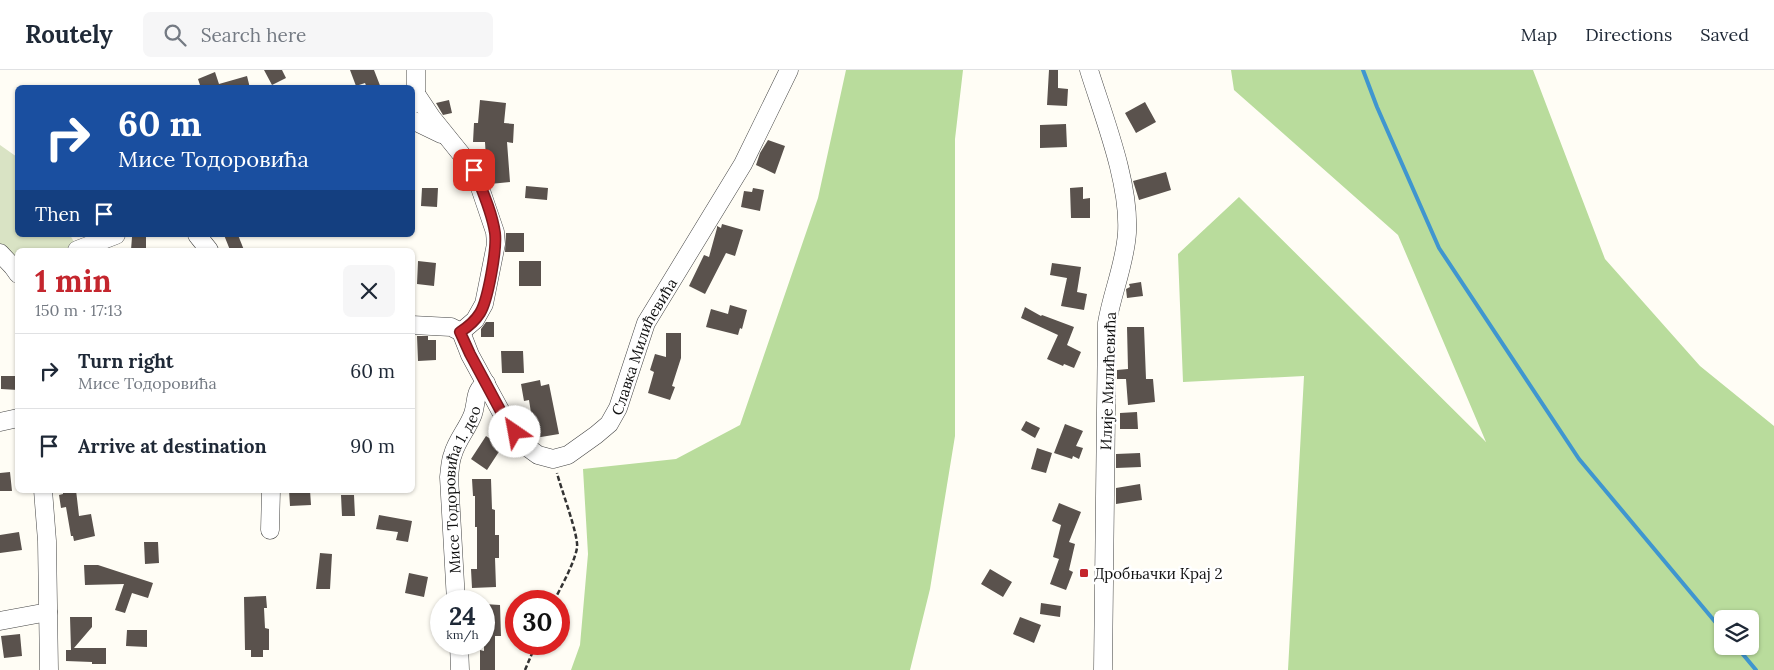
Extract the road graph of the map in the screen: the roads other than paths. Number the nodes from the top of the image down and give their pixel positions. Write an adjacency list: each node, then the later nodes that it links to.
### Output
1 (416, 70): 4 (street)
2 (789, 70): 16 (street, Славка Милићевића)
3 (1089, 70): 28 (street, Илије Милићевића)
4 (415, 86)
5 (415, 102): 7 (street)
6 (415, 121): 7 (street)
7 (447, 137): 15 (street)
8 (111, 237): 10 (street)
9 (199, 237): 11 (street)
10 (82, 248)
11 (208, 248)
12 (0, 253): 13 (street)
13 (15, 268)
14 (415, 325): 15 (street)
15 (460, 332): 16 (street)
16 (486, 383): 22 (street, Мисе Тодоровића 1. део)
17 (15, 419): 18 (street)
18 (0, 422)
19 (43, 493): 23 (street)
20 (271, 493): 21 (street)
21 (270, 530)
22 (455, 590)
23 (48, 612): 24 (street); 26 (street)
24 (0, 621)
25 (459, 655): 27 (street)
26 (49, 670)
27 (460, 670)
28 (1103, 670)

